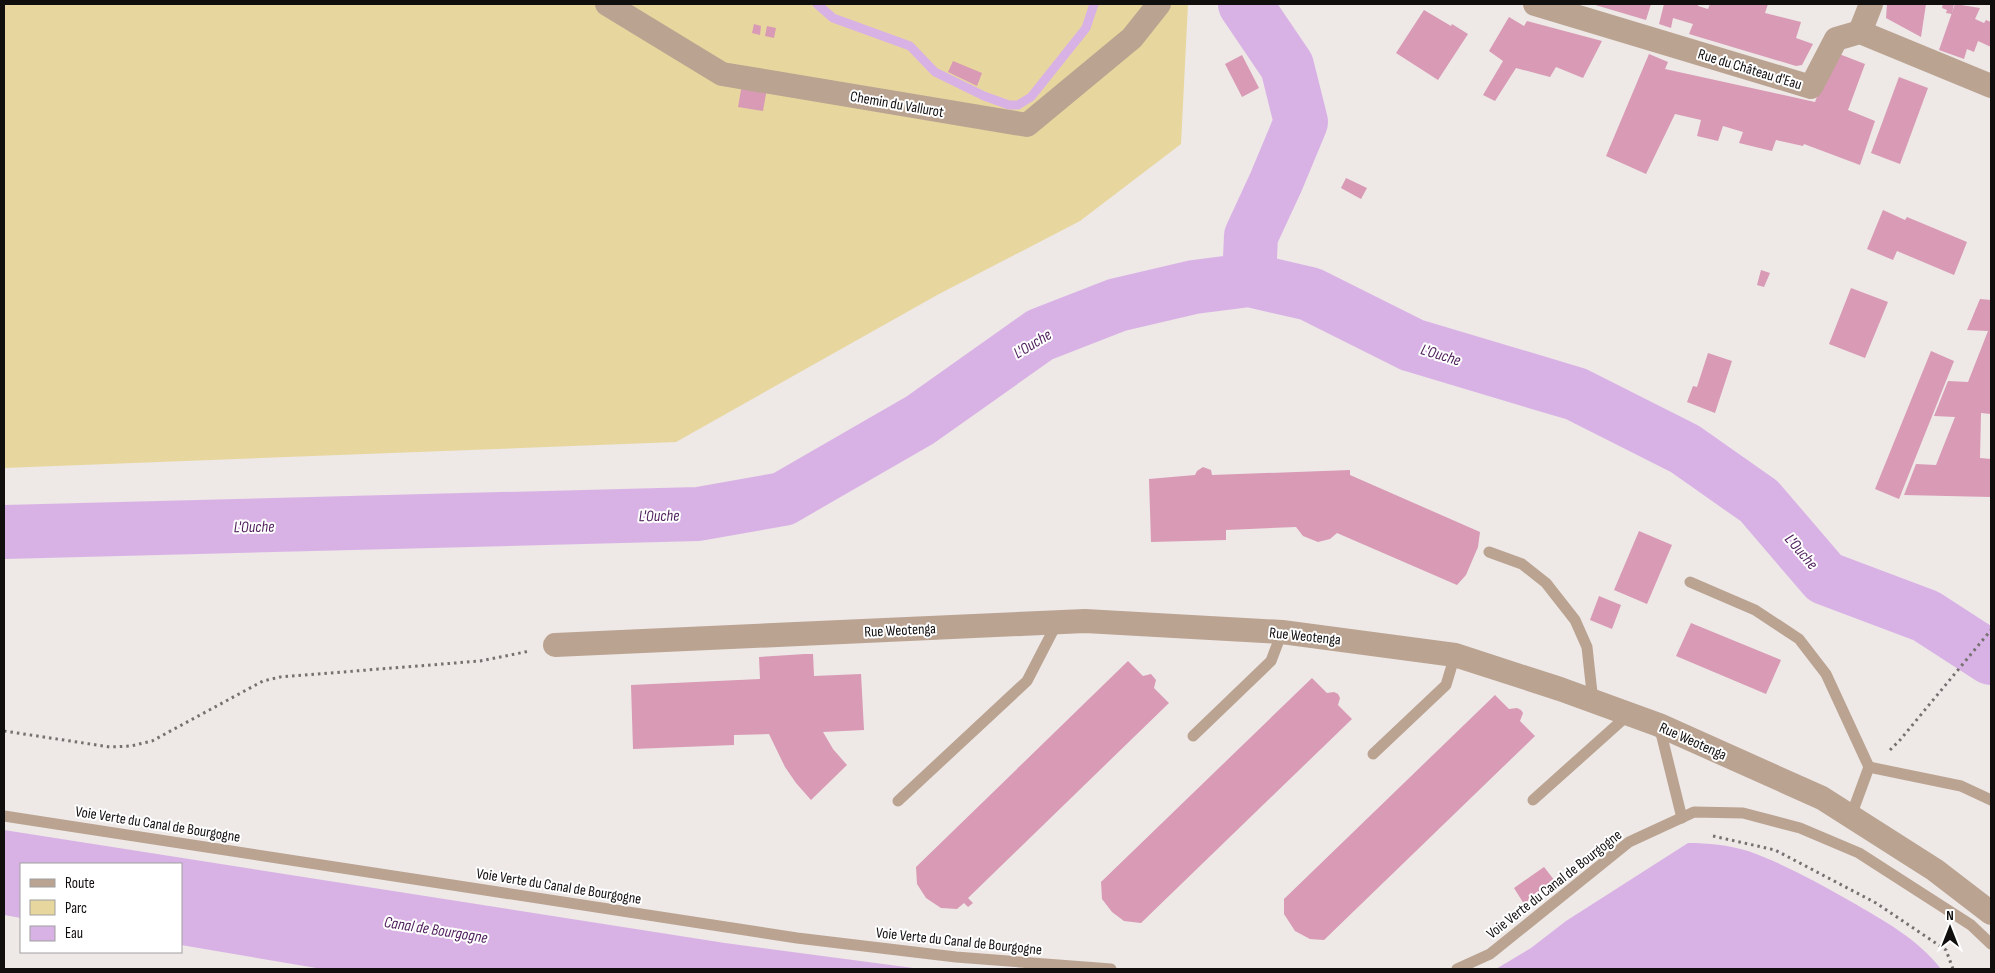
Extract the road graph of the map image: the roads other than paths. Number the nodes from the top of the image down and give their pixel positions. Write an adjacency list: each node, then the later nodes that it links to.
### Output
1 (607, 4): 2 (street, Chemin du Vallurot)
2 (1159, 4)
3 (1535, 4): 5 (street, Rue du Château d'Eau)
4 (1869, 4): 5 (street)
5 (1860, 32): 6 (street)
6 (1991, 86)
7 (1488, 552): 13 (lane)
8 (1690, 582): 18 (lane)
9 (1057, 622): 10 (street, Rue Weotenga); 11 (street, Rue Weotenga); 21 (lane)
10 (1282, 632): 12 (street, Rue Weotenga); 16 (lane)
11 (555, 645)
12 (1455, 655): 13 (street, Rue Weotenga); 17 (lane)
13 (1593, 702): 14 (street, Rue Weotenga)
14 (1628, 715): 15 (street, Rue Weotenga); 19 (lane)
15 (1659, 725): 23 (street, Rue Weotenga); 24 (lane)
16 (1193, 736)
17 (1373, 754)
18 (1869, 767): 20 (lane); 23 (lane)
19 (1533, 800)
20 (1991, 800)
21 (898, 801)
22 (4, 816): 27 (lane, Voie Verte du Canal de Bourgogne)
23 (1851, 816): 25 (street, Rue Weotenga)
24 (1682, 818): 26 (lane, Voie Verte du Canal de Bourgogne); 28 (lane, Voie Verte du Canal de Bourgogne)
25 (1991, 913)
26 (1991, 944)
27 (1111, 969)
28 (1457, 969)

